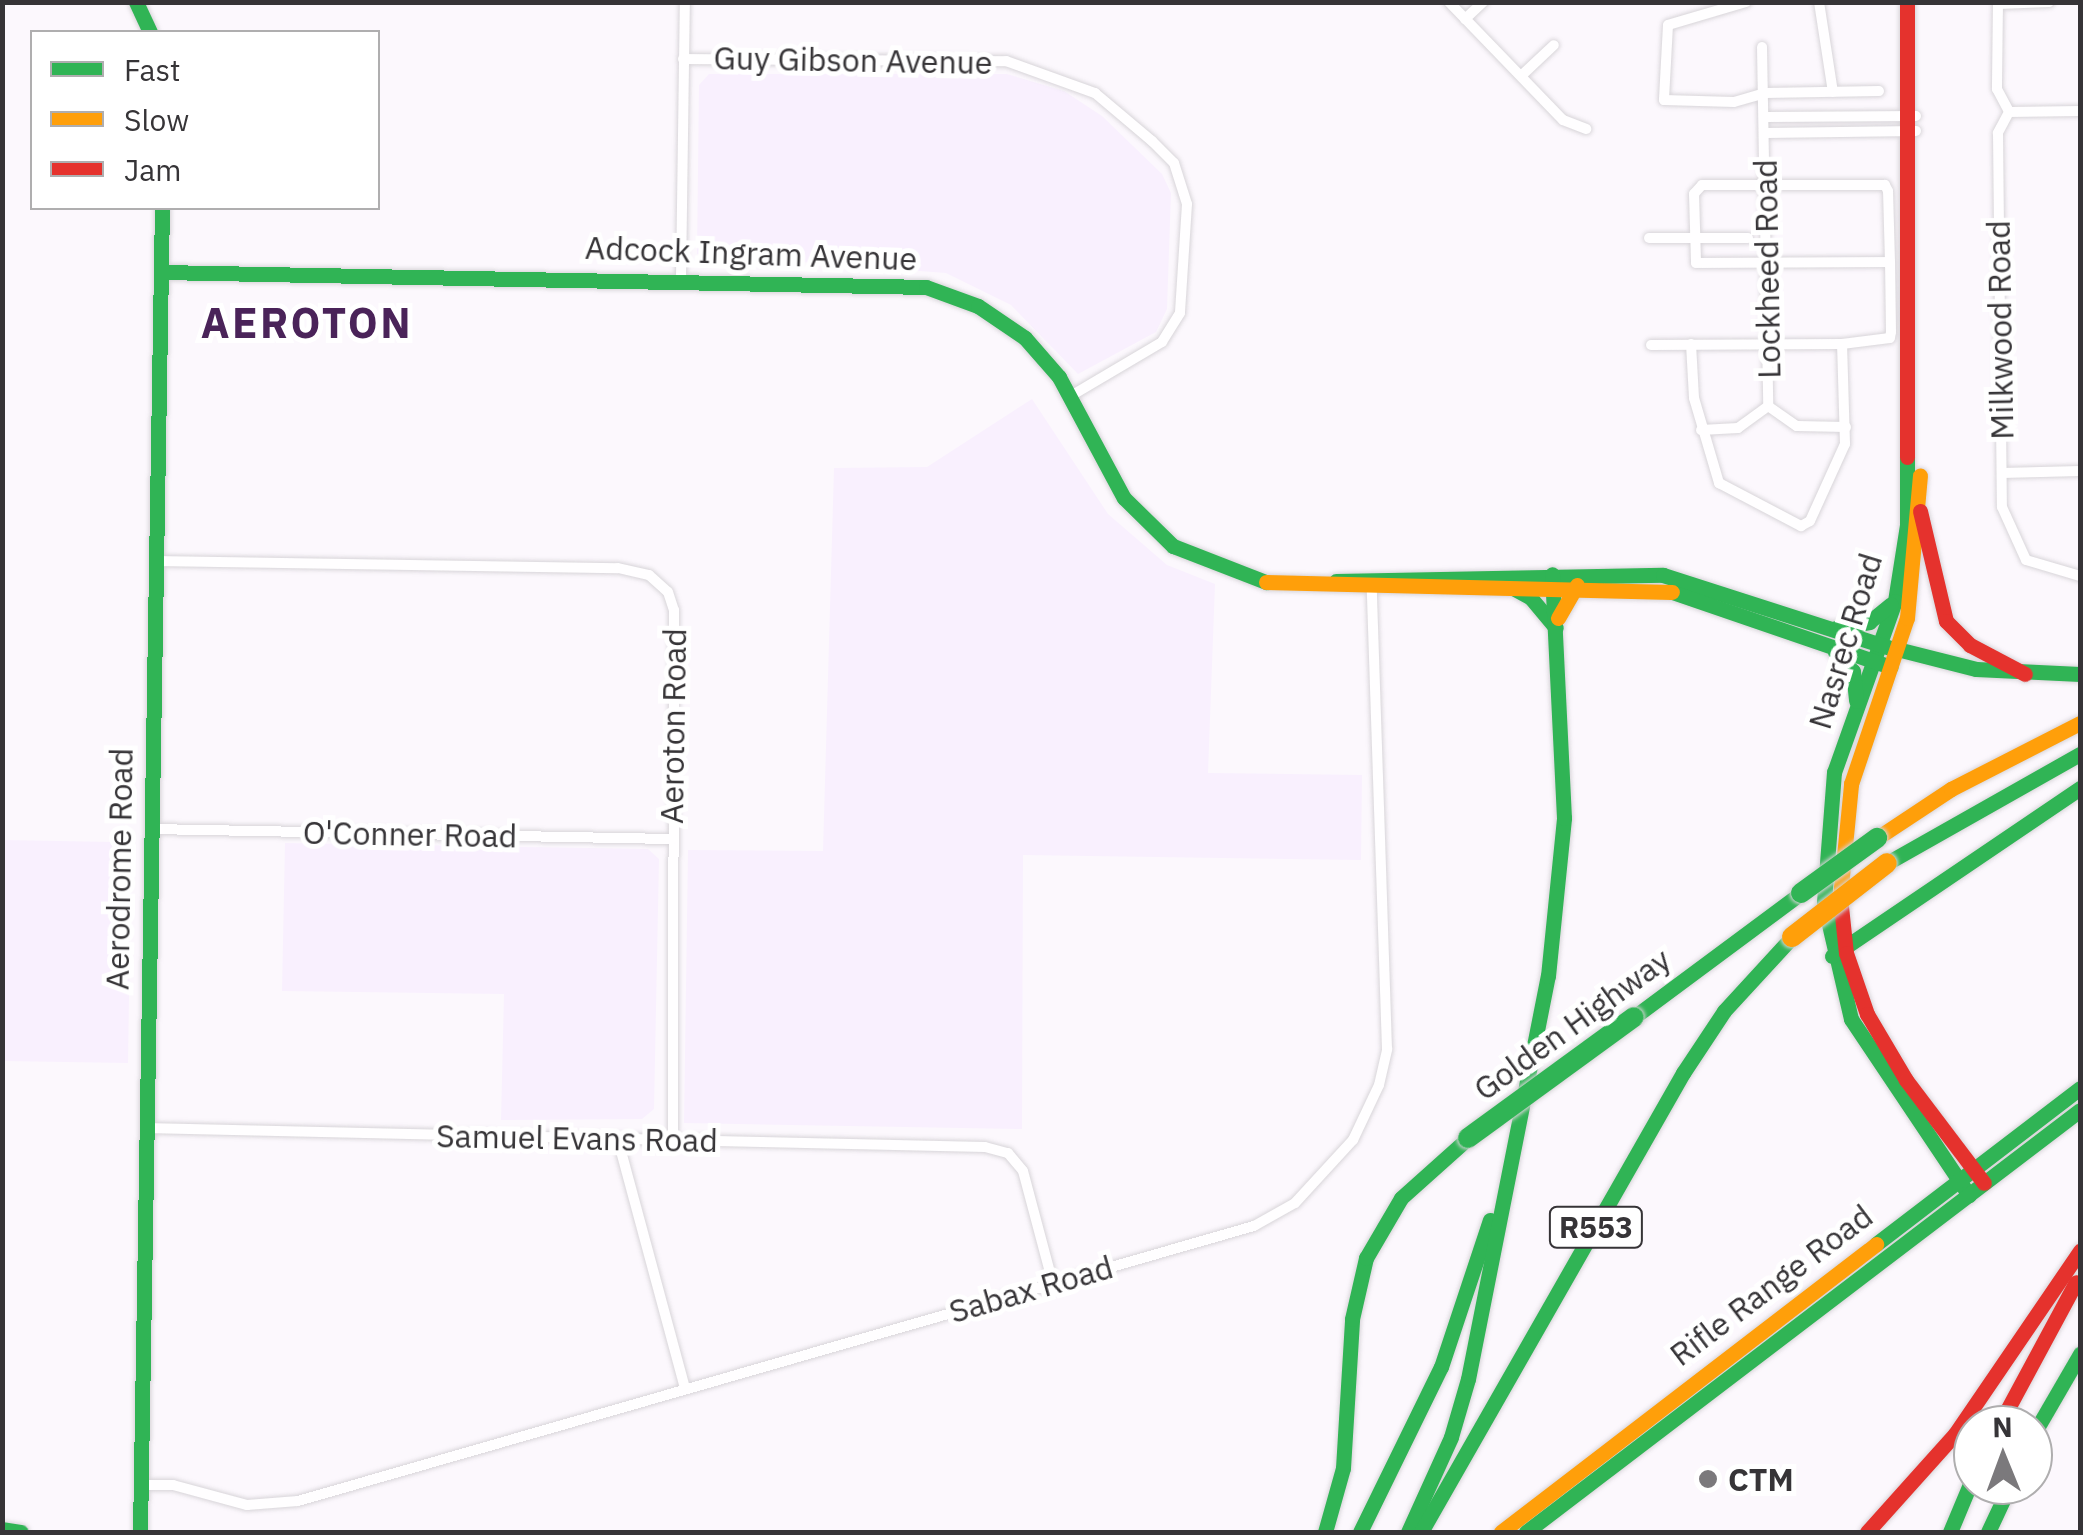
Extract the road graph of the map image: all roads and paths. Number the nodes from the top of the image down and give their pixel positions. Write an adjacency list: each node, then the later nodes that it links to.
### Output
1 (136, 2): 12 (main road)
2 (684, 2): 15 (street)
3 (1449, 2): 11 (street)
4 (1483, 2): 11 (street)
5 (1746, 2): 19 (street)
6 (1820, 2): 18 (street)
7 (1907, 2): 24 (main road, Nasrec Road)
8 (1915, 2): 24 (main road, Nasrec Road)
9 (2049, 2): 10 (street)
10 (1998, 3): 21 (street)
11 (1464, 19): 16 (street)
12 (149, 30)
13 (1554, 45): 16 (street)
14 (1762, 47): 19 (street, Lockheed Road)
15 (684, 59): 36 (street); 41 (street, Guy Gibson Avenue)
16 (1521, 76): 25 (street)
17 (1879, 91): 18 (street)
18 (1833, 92): 19 (street)
19 (1766, 93): 23 (street, Lockheed Road)
20 (2080, 111): 21 (street)
21 (2009, 112): 46 (street, Milkwood Road)
22 (1838, 116): 23 (street); 24 (street); 26 (street)
23 (1766, 117): 27 (street, Lockheed Road)
24 (1912, 124): 26 (street); 47 (main road, Nasrec Road); 54 (main road, Nasrec Road)
25 (1586, 129)
26 (1838, 132): 27 (street)
27 (1766, 133): 28 (street, Lockheed Road)
28 (1766, 184): 31 (street); 33 (street); 34 (street, Lockheed Road)
29 (162, 210): 35 (main road, Aerodrome Road)
30 (1649, 238): 31 (street)
31 (1693, 238): 32 (street); 34 (street)
32 (1748, 238)
33 (1890, 262): 34 (street); 40 (street)
34 (1766, 264): 37 (street, Lockheed Road)
35 (161, 272): 36 (main road, Adcock Ingram Avenue); 48 (main road, Aerodrome Road)
36 (681, 278): 41 (main road, Adcock Ingram Avenue)
37 (1768, 342): 39 (street); 40 (street); 42 (street, Lockheed Road)
38 (1651, 344): 39 (street)
39 (1691, 344): 44 (street)
40 (1842, 344): 43 (street)
41 (1069, 397): 51 (main road, Adcock Ingram Avenue)
42 (1768, 406): 43 (street); 44 (street)
43 (1846, 426): 44 (street)
44 (1702, 430)
45 (2080, 471): 46 (street)
46 (2002, 472): 49 (street, Milkwood Road)
47 (1920, 512): 57 (main road, Nasrec Road); 58 (main road)
48 (155, 561): 64 (main road, Aerodrome Road); 65 (street, Aeroton Road)
49 (2080, 576)
50 (1552, 580): 51 (main road, Adcock Ingram Avenue); 52 (main road, Adcock Ingram Avenue); 53 (main road, Adcock Ingram Avenue); 55 (main road); 56 (main road, Adcock Ingram Avenue)
51 (1372, 584): 53 (main road, Adcock Ingram Avenue); 79 (street, Sabax Road)
52 (1577, 585): 55 (main road); 56 (main road, Adcock Ingram Avenue)
53 (1509, 586): 55 (main road)
54 (1895, 601): 56 (main road); 57 (main road, Nasrec Road)
55 (1556, 629): 70 (main road)
56 (1821, 634): 57 (main road, Adcock Ingram Avenue); 60 (main road)
57 (1886, 656): 58 (main road, Adcock Ingram Avenue); 60 (main road, Nasrec Road); 66 (main road, Nasrec Road)
58 (2025, 674): 59 (main road, Adcock Ingram Avenue)
59 (2080, 674)
60 (1854, 719): 66 (main road, Nasrec Road)
61 (2080, 723): 90 (main road, Golden Highway, bridge)
62 (2080, 754): 93 (main road, R553, bridge)
63 (2080, 788): 66 (main road)
64 (149, 829): 65 (street, O'Conner Road); 69 (main road, Aerodrome Road)
65 (672, 839): 72 (street, Aeroton Road)
66 (1839, 955): 73 (main road, Nasrec Road)
67 (2080, 1088): 74 (main road, Rifle Range Road)
68 (2080, 1110): 75 (main road, Rifle Range Road)
69 (145, 1128): 71 (street, Samuel Evans Road); 84 (main road, Aerodrome Road)
70 (1516, 1129): 91 (main road); 92 (main road)
71 (618, 1140): 72 (street, Samuel Evans Road); 81 (street)
72 (674, 1141): 79 (street, Samuel Evans Road)
73 (1945, 1146): 74 (main road); 75 (main road, Nasrec Road); 76 (main road)
74 (1992, 1155): 75 (main road, Rifle Range Road)
75 (1971, 1181): 76 (main road, Rifle Range Road); 95 (main road, Rifle Range Road)
76 (1936, 1197): 94 (main road, Rifle Range Road)
77 (2080, 1251): 96 (main road)
78 (2080, 1274): 82 (main road)
79 (1053, 1284): 81 (street, Sabax Road)
80 (2080, 1354): 83 (main road)
81 (686, 1389): 84 (street, Sabax Road)
82 (2010, 1405)
83 (2050, 1405)
84 (141, 1485): 88 (main road, Aerodrome Road)
85 (1962, 1505): 97 (main road)
86 (2001, 1505): 98 (main road)
87 (2, 1529): 89 (main road)
88 (140, 1531)
89 (21, 1532)
90 (1325, 1532)
91 (1360, 1532)
92 (1408, 1532)
93 (1421, 1532)
94 (1501, 1532)
95 (1526, 1532)
96 (1867, 1532)
97 (1950, 1532)
98 (1988, 1532)

